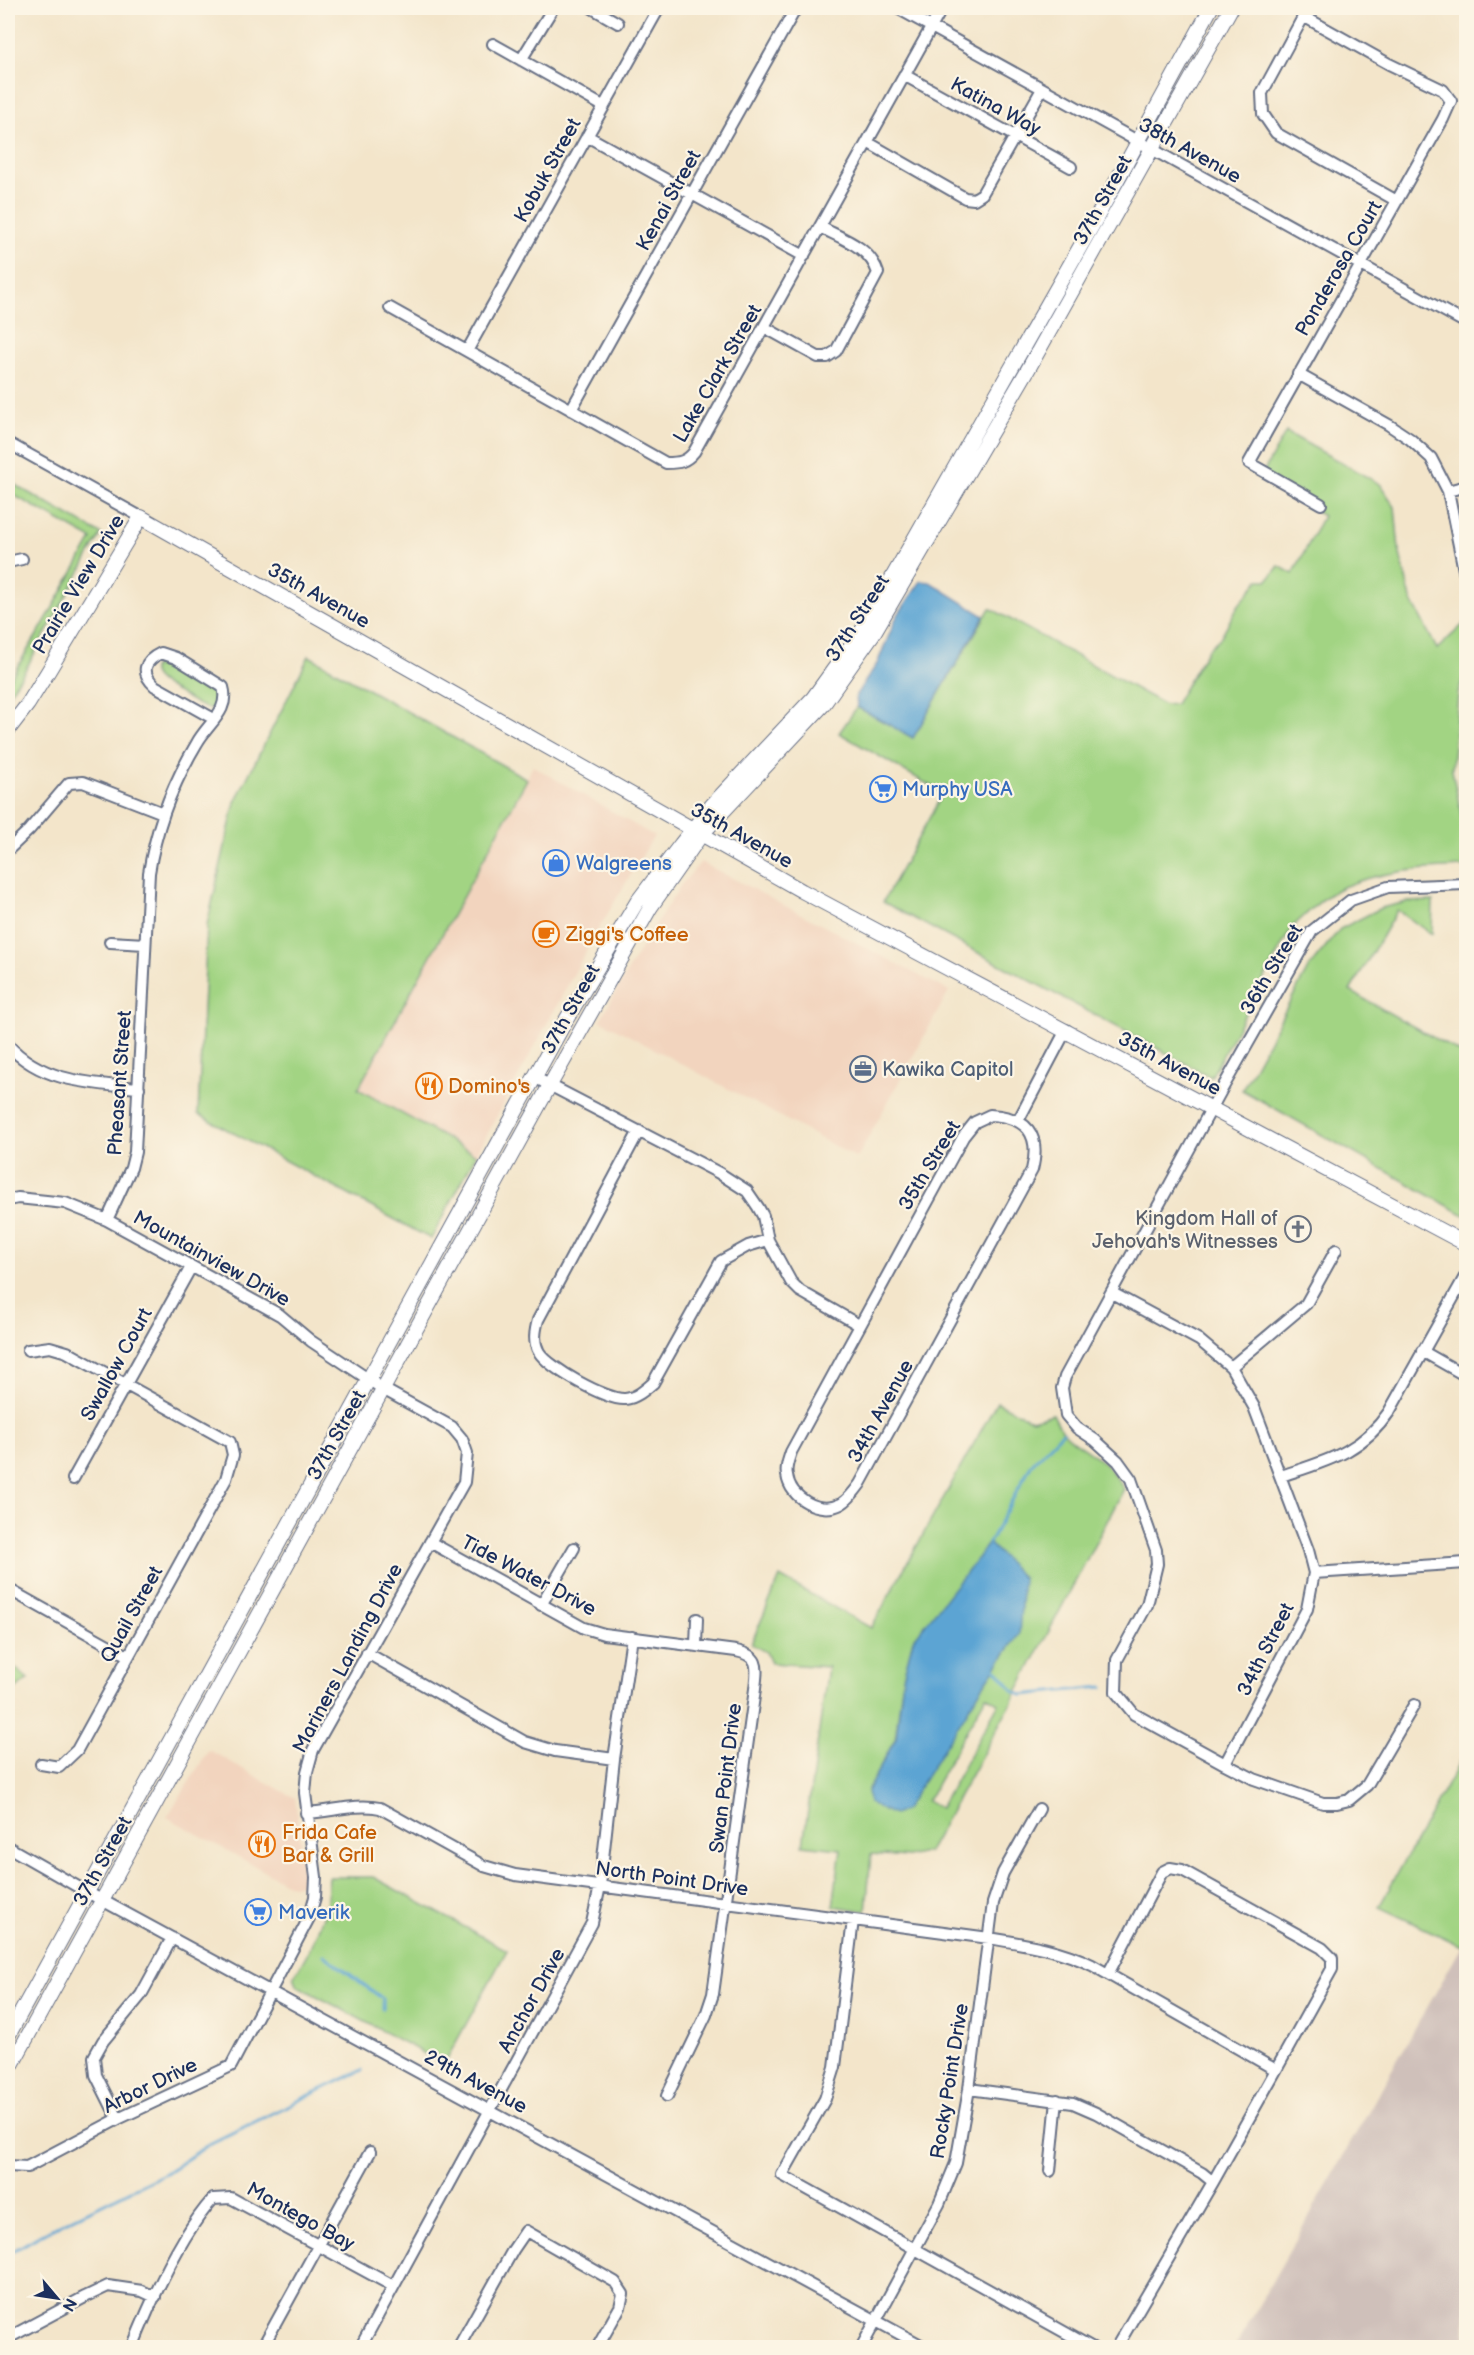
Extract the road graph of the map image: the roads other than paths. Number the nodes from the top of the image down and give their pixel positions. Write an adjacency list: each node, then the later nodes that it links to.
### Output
1 (554, 8): 13 (street)
2 (592, 8): 10 (street)
3 (659, 8): 16 (street, Kobuk Street)
4 (796, 8): 23 (street, Kenai Street)
5 (897, 8): 11 (street, 38th Avenue)
6 (942, 8): 11 (street, Lake Clark Street)
7 (1211, 8): 20 (main road, 37th Street)
8 (1231, 8): 21 (main road, 37th Street)
9 (1306, 12): 24 (street); 24 (street, Ponderosa Court)
10 (618, 23)
11 (931, 26): 14 (street, Lake Clark Street); 15 (street, 38th Avenue)
12 (493, 44): 13 (street)
13 (521, 60): 16 (street)
14 (904, 75): 18 (street, Katina Way); 19 (street, Lake Clark Street)
15 (1042, 89): 18 (street); 20 (street, 38th Avenue)
16 (603, 106): 17 (street, Kobuk Street)
17 (587, 136): 23 (street); 31 (street, Kobuk Street)
18 (1015, 137): 19 (street); 22 (street, Katina Way)
19 (867, 142): 25 (street, Lake Clark Street)
20 (1138, 143): 21 (street, 38th Avenue); 45 (main road, 37th Street)
21 (1152, 150): 27 (street, 38th Avenue); 45 (main road, 37th Street)
22 (1071, 167)
23 (692, 194): 26 (street); 33 (street, Kenai Street)
24 (1396, 201): 27 (street, Ponderosa Court)
25 (820, 226): 26 (street, Lake Clark Street); 30 (street)
26 (804, 256): 30 (street, Lake Clark Street)
27 (1361, 264): 29 (street, 38th Avenue); 32 (street, Ponderosa Court)
28 (390, 308): 31 (street, Lake Clark Street)
29 (1465, 318)
30 (764, 327): 33 (street, Lake Clark Street)
31 (467, 351): 33 (street, Lake Clark Street)
32 (1298, 375): 36 (street); 37 (street, Ponderosa Court)
33 (571, 410)
34 (8, 442): 38 (street, 35th Avenue)
35 (1467, 486): 36 (street)
36 (1448, 491): 41 (street)
37 (1321, 504)
38 (141, 517): 43 (main road, Prairie View Drive); 45 (main road, 35th Avenue)
39 (22, 560): 40 (street)
40 (8, 562)
41 (1467, 580)
42 (214, 719): 42 (street, Pheasant Street); 44 (street, Pheasant Street)
43 (8, 730)
44 (163, 813): 46 (street); 49 (street, Pheasant Street)
45 (696, 832): 50 (main road, 35th Avenue); 52 (main road, 37th Street); 53 (main road, 37th Street)
46 (8, 850)
47 (1467, 884): 55 (street, 36th Street)
48 (110, 942): 49 (street)
49 (145, 944): 54 (street, Pheasant Street)
50 (1066, 1030): 55 (main road, 35th Avenue); 56 (street)
51 (8, 1046): 54 (street)
52 (534, 1077): 53 (street); 71 (main road, 37th Street)
53 (550, 1085): 57 (street); 73 (main road, 37th Street)
54 (139, 1088): 59 (street, Pheasant Street)
55 (1213, 1107): 61 (main road, 35th Avenue); 65 (street)
56 (1018, 1121): 66 (street, 35th Street); 66 (street, 34th Avenue)
57 (639, 1131): 60 (street); 60 (street)
58 (8, 1200): 59 (street, Mountainview Drive)
59 (107, 1220): 63 (street, Mountainview Drive)
60 (768, 1240): 66 (street)
61 (1467, 1244)
62 (1336, 1250): 69 (street)
63 (190, 1267): 71 (street, Mountainview Drive); 72 (street, Swallow Court)
64 (1467, 1275): 68 (street)
65 (1112, 1293): 69 (street); 91 (street)
66 (859, 1325)
67 (28, 1350): 72 (street)
68 (1422, 1351): 70 (street); 74 (street)
69 (1231, 1367): 74 (street)
70 (1467, 1376)
71 (370, 1378): 73 (street, Mountainview Drive); 96 (main road, 37th Street)
72 (126, 1384): 75 (street, Swallow Court); 86 (street, Quail Street)
73 (383, 1389): 76 (street, Mariners Landing Drive); 97 (main road, 37th Street)
74 (1281, 1476): 79 (street, 34th Street)
75 (73, 1479)
76 (430, 1542): 81 (street, Tide Water Drive); 85 (street, Mariners Landing Drive)
77 (574, 1548): 81 (street)
78 (1467, 1563): 79 (street)
79 (1314, 1573): 91 (street, 34th Street)
80 (8, 1589): 86 (street)
81 (541, 1605): 83 (street, Tide Water Drive)
82 (697, 1619): 84 (street)
83 (632, 1637): 84 (street, Tide Water Drive); 89 (street, Anchor Drive)
84 (696, 1645): 87 (street, Tide Water Drive)
85 (367, 1653): 89 (street); 93 (street, Mariners Landing Drive)
86 (128, 1656): 90 (street, Quail Street)
87 (754, 1659): 98 (street, Swan Point Drive)
88 (1414, 1705): 91 (street)
89 (614, 1759): 95 (street, Anchor Drive)
90 (41, 1764)
91 (1225, 1764)
92 (1039, 1809): 101 (street, Rocky Point Drive)
93 (306, 1813): 95 (street, North Point Drive); 103 (street, Mariners Landing Drive)
94 (8, 1847): 96 (street, 29th Avenue)
95 (600, 1886): 98 (street, North Point Drive); 110 (street, Anchor Drive)
96 (87, 1892): 97 (street, 29th Avenue); 104 (main road, 37th Street)
97 (103, 1900): 100 (street, 29th Avenue); 106 (main road, 37th Street)
98 (727, 1903): 99 (street, North Point Drive); 108 (street, Swan Point Drive)
99 (853, 1920): 101 (street, North Point Drive); 117 (street)
100 (172, 1938): 103 (street, 29th Avenue); 111 (street)
101 (989, 1938): 102 (street, North Point Drive); 107 (street, Rocky Point Drive)
102 (1108, 1974): 105 (street, North Point Drive); 105 (street)
103 (271, 1991): 110 (street, 29th Avenue); 111 (street, Arbor Drive)
104 (8, 2036)
105 (1276, 2070): 115 (street)
106 (8, 2072)
107 (969, 2089): 109 (street); 117 (street, Rocky Point Drive)
108 (667, 2096)
109 (1057, 2100): 114 (street); 115 (street)
110 (490, 2109): 118 (street, Anchor Drive); 120 (street, 29th Avenue)
111 (118, 2119): 113 (street, Arbor Drive)
112 (370, 2152): 116 (street)
113 (8, 2166)
114 (1050, 2171)
115 (1213, 2182): 130 (street)
116 (318, 2246): 118 (street, Montego Bay); 119 (street, Montego Bay); 123 (street)
117 (915, 2248): 120 (street, Rocky Point Drive); 129 (street)
118 (393, 2286): 124 (street, Anchor Drive)
119 (155, 2297): 121 (street); 122 (street, Montego Bay)
120 (876, 2320): 127 (street, Rocky Point Drive); 128 (street, 29th Avenue)
121 (8, 2338)
122 (132, 2348)
123 (262, 2348)
124 (360, 2348)
125 (458, 2348): 126 (street)
126 (597, 2348)
127 (861, 2348)
128 (926, 2348)
129 (1093, 2348)
130 (1116, 2348)

